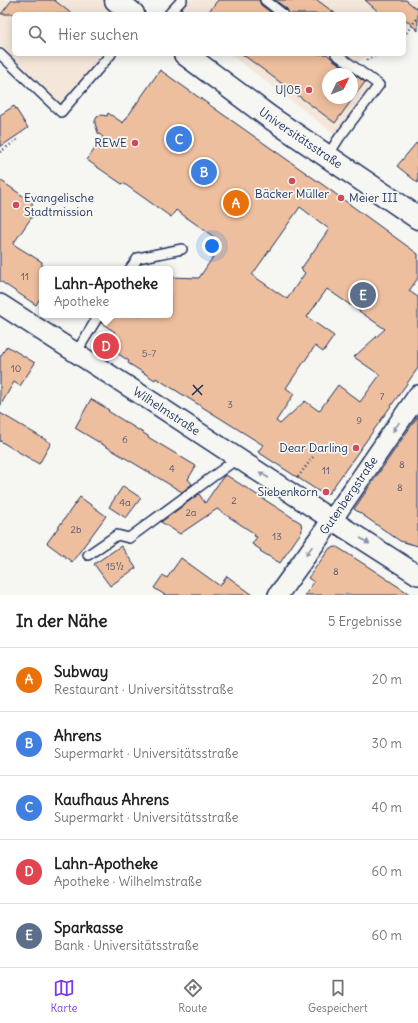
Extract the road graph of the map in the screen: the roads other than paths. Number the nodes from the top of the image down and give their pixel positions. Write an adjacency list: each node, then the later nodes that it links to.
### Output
1 (116, 0): 4 (main road)
2 (182, 0): 5 (lane)
3 (265, 0): 6 (lane)
4 (131, 12)
5 (171, 12)
6 (280, 12)
7 (0, 54): 8 (lane)
8 (110, 56)
9 (188, 56): 11 (main road, Universitätsstraße)
10 (339, 56): 11 (lane)
11 (327, 156): 12 (main road, Universitätsstraße)
12 (418, 218)
13 (182, 250): 14 (lane)
14 (132, 266)
15 (0, 304): 17 (street, Wilhelmstraße)
16 (97, 318): 17 (lane)
17 (76, 353): 19 (street, Wilhelmstraße)
18 (418, 395): 20 (street, Gutenbergstraße, one-way to 20)
19 (238, 458): 20 (street, Wilhelmstraße, one-way to 19); 21 (lane)
20 (332, 520): 22 (street, Wilhelmstraße, one-way to 22); 23 (street, Gutenbergstraße, one-way to 23)
21 (88, 555)
22 (418, 575)
23 (278, 595)

